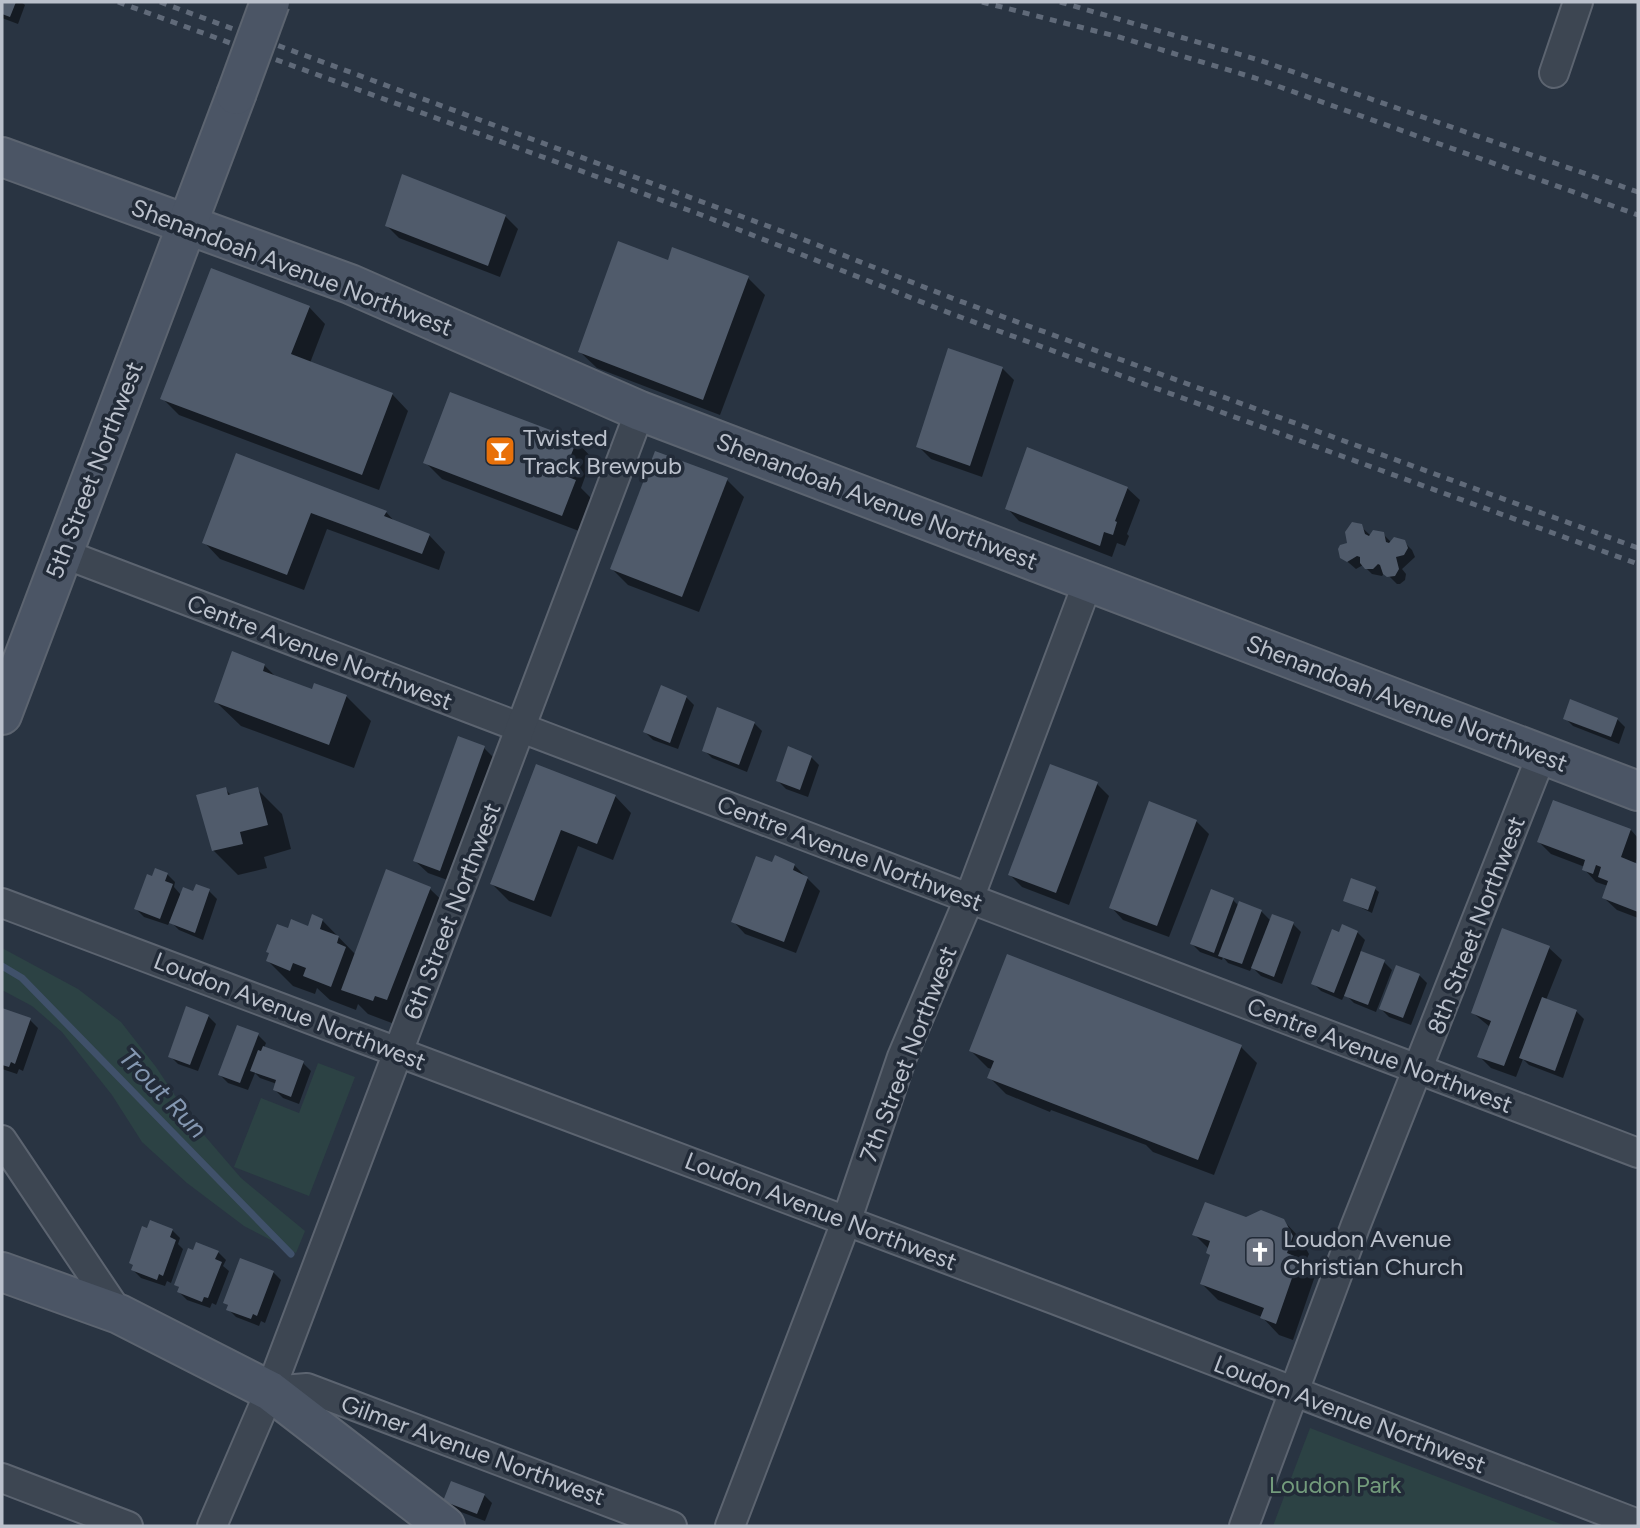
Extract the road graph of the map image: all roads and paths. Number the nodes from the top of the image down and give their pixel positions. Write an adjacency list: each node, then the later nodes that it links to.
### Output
1 (270, 2): 5 (street, 5th Street Northwest, bridge)
2 (1578, 2): 3 (street)
3 (1553, 73)
4 (2, 157): 5 (street, Shenandoah Avenue Northwest)
5 (187, 225): 6 (street, Shenandoah Avenue Northwest); 7 (street, 5th Street Northwest)
6 (640, 411): 8 (street, Shenandoah Avenue Northwest); 10 (street, 6th Street Northwest)
7 (62, 553): 9 (street, 5th Street Northwest); 10 (street, Centre Avenue Northwest)
8 (1088, 582): 11 (street, Shenandoah Avenue Northwest); 13 (street, 7th Street Northwest)
9 (2, 715)
10 (522, 730): 13 (street, Centre Avenue Northwest); 15 (street, 6th Street Northwest)
11 (1542, 754): 12 (street, Shenandoah Avenue Northwest); 16 (street, 8th Street Northwest)
12 (1638, 791)
13 (969, 899): 16 (street, Centre Avenue Northwest); 19 (street, 7th Street Northwest)
14 (2, 902): 15 (street, Loudon Avenue Northwest)
15 (398, 1052): 19 (street, Loudon Avenue Northwest); 22 (street, 6th Street Northwest)
16 (1419, 1069): 18 (street, Centre Avenue Northwest); 23 (street, 8th Street Northwest)
17 (2, 1140): 21 (street)
18 (1638, 1153)
19 (846, 1222): 23 (street, Loudon Avenue Northwest); 30 (street, 7th Street Northwest)
20 (2, 1272): 21 (street)
21 (119, 1314): 22 (street)
22 (270, 1391): 27 (street, 6th Street Northwest); 28 (street); 29 (street, Gilmer Avenue Northwest)
23 (1296, 1393): 25 (street, Loudon Avenue Northwest); 31 (street, 8th Street Northwest)
24 (2, 1478): 26 (street)
25 (1638, 1524)
26 (128, 1526)
27 (212, 1526)
28 (445, 1526)
29 (672, 1526)
30 (730, 1526)
31 (1244, 1526)

